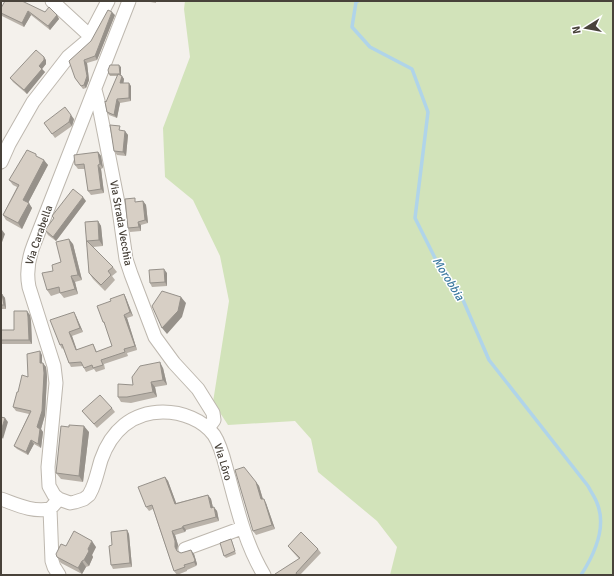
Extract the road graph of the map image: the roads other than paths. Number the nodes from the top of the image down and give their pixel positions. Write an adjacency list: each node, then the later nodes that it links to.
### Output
1 (52, 1): 4 (street)
2 (108, 1): 4 (street)
3 (129, 1): 5 (street, Via Carabella)
4 (90, 35): 6 (street)
5 (95, 90): 7 (street, Via Strada Vecchia); 9 (street, Via Carabella)
6 (1, 162)
7 (208, 428): 9 (street, Via Lôro); 10 (street, Via Lôro)
8 (1, 499): 9 (street, Via Lôro)
9 (54, 504): 12 (street)
10 (242, 528): 11 (street); 13 (street, Via Lôro)
11 (185, 549)
12 (59, 575)
13 (264, 575)

